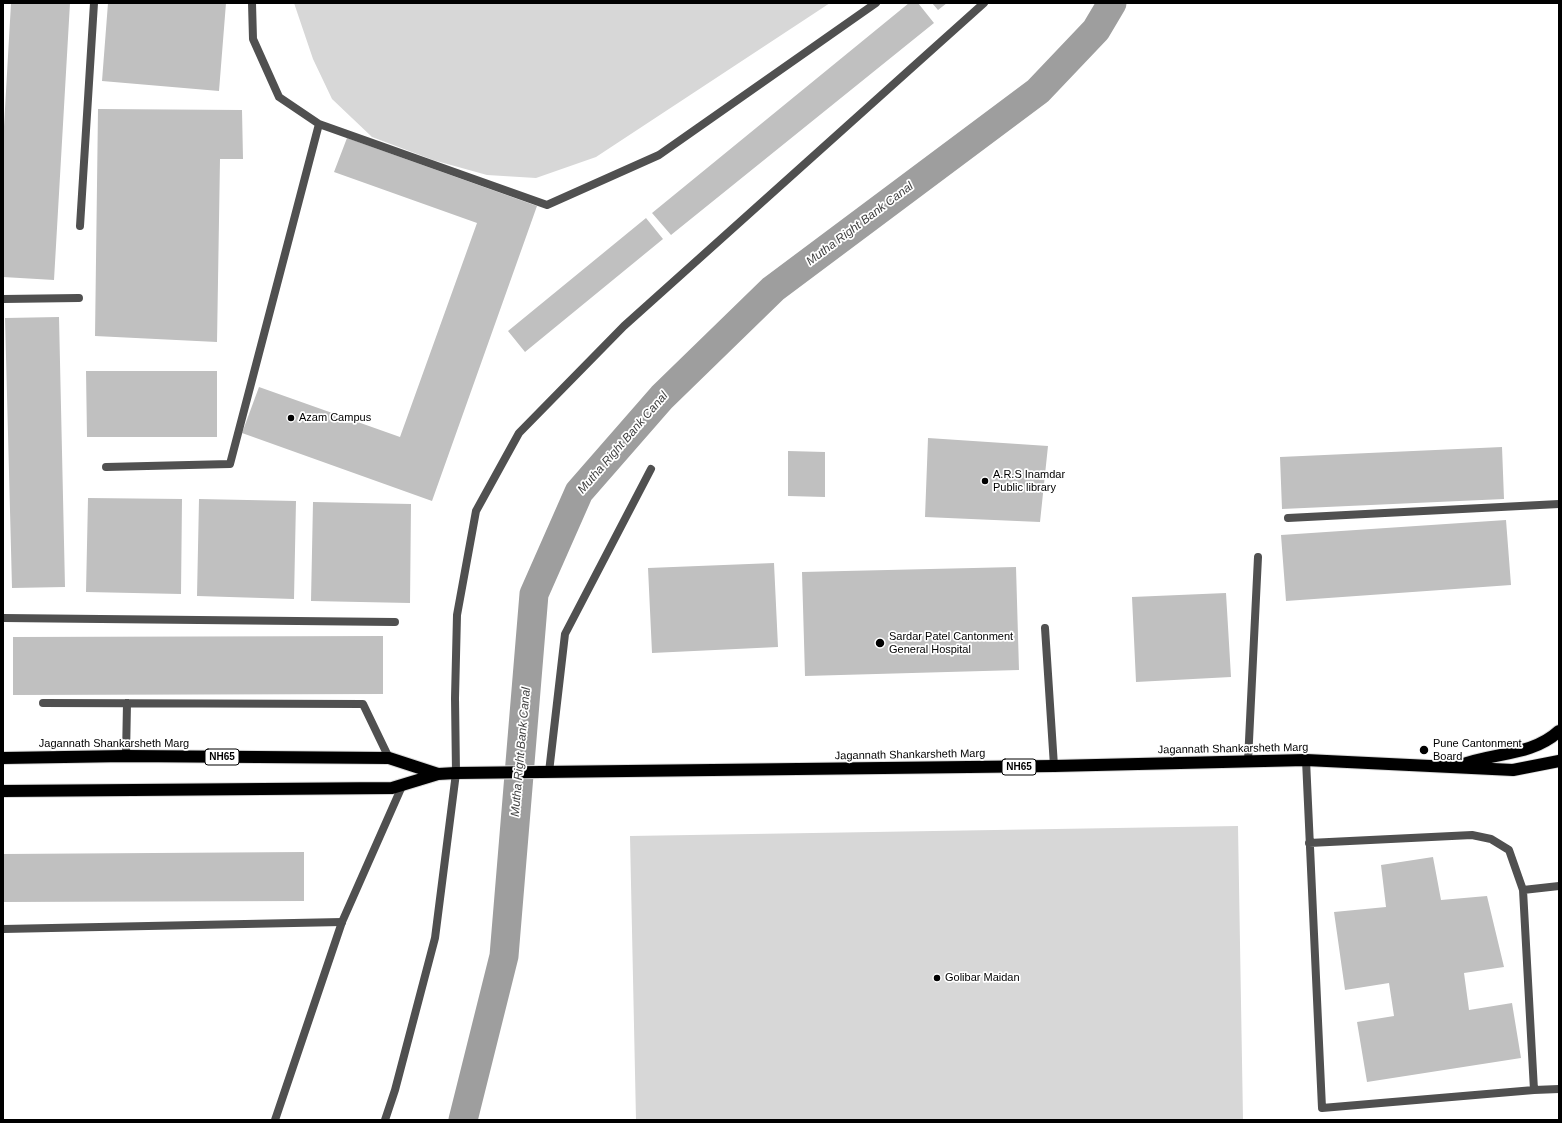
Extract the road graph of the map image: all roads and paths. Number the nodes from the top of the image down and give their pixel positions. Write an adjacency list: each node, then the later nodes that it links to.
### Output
1 (94, 3): 6 (street)
2 (252, 3): 5 (street)
3 (876, 3): 5 (street)
4 (984, 3): 29 (street)
5 (319, 124): 9 (street)
6 (80, 226)
7 (79, 298): 8 (street)
8 (3, 299)
9 (106, 467)
10 (651, 469): 28 (street)
11 (1559, 504): 12 (street)
12 (1288, 518)
13 (1258, 557): 24 (street)
14 (3, 618): 15 (street)
15 (395, 622)
16 (1045, 628): 26 (street)
17 (43, 703): 18 (street)
18 (127, 703): 20 (street); 22 (street)
19 (1559, 731): 27 (highway, Jagannath Shankarsheth Marg / NH65)
20 (126, 756): 21 (highway, Jagannath Shankarsheth Marg / NH65); 22 (highway, Jagannath Shankarsheth Marg / NH65)
21 (3, 758)
22 (389, 758): 30 (highway, Jagannath Shankarsheth Marg / NH65)
23 (1306, 760): 24 (highway, Jagannath Shankarsheth Marg / NH65); 27 (highway, Jagannath Shankarsheth Marg / NH65); 33 (street)
24 (1248, 761): 26 (highway, Jagannath Shankarsheth Marg / NH65)
25 (1559, 761): 27 (highway, Jagannath Shankarsheth Marg / NH65)
26 (1054, 766): 28 (highway, Jagannath Shankarsheth Marg / NH65)
27 (1453, 768)
28 (549, 772): 29 (highway, Jagannath Shankarsheth Marg / NH65)
29 (456, 773): 30 (highway, Jagannath Shankarsheth Marg / NH65); 41 (street)
30 (438, 774): 31 (highway, Jagannath Shankarsheth Marg / NH65)
31 (403, 784): 32 (highway, Jagannath Shankarsheth Marg / NH65); 36 (street)
32 (3, 791)
33 (1310, 843): 35 (street); 39 (street)
34 (1559, 886): 35 (street)
35 (1523, 890): 39 (street)
36 (342, 922): 37 (street); 40 (street)
37 (3, 929)
38 (1559, 1089): 39 (street)
39 (1534, 1090)
40 (275, 1120)
41 (385, 1120)

